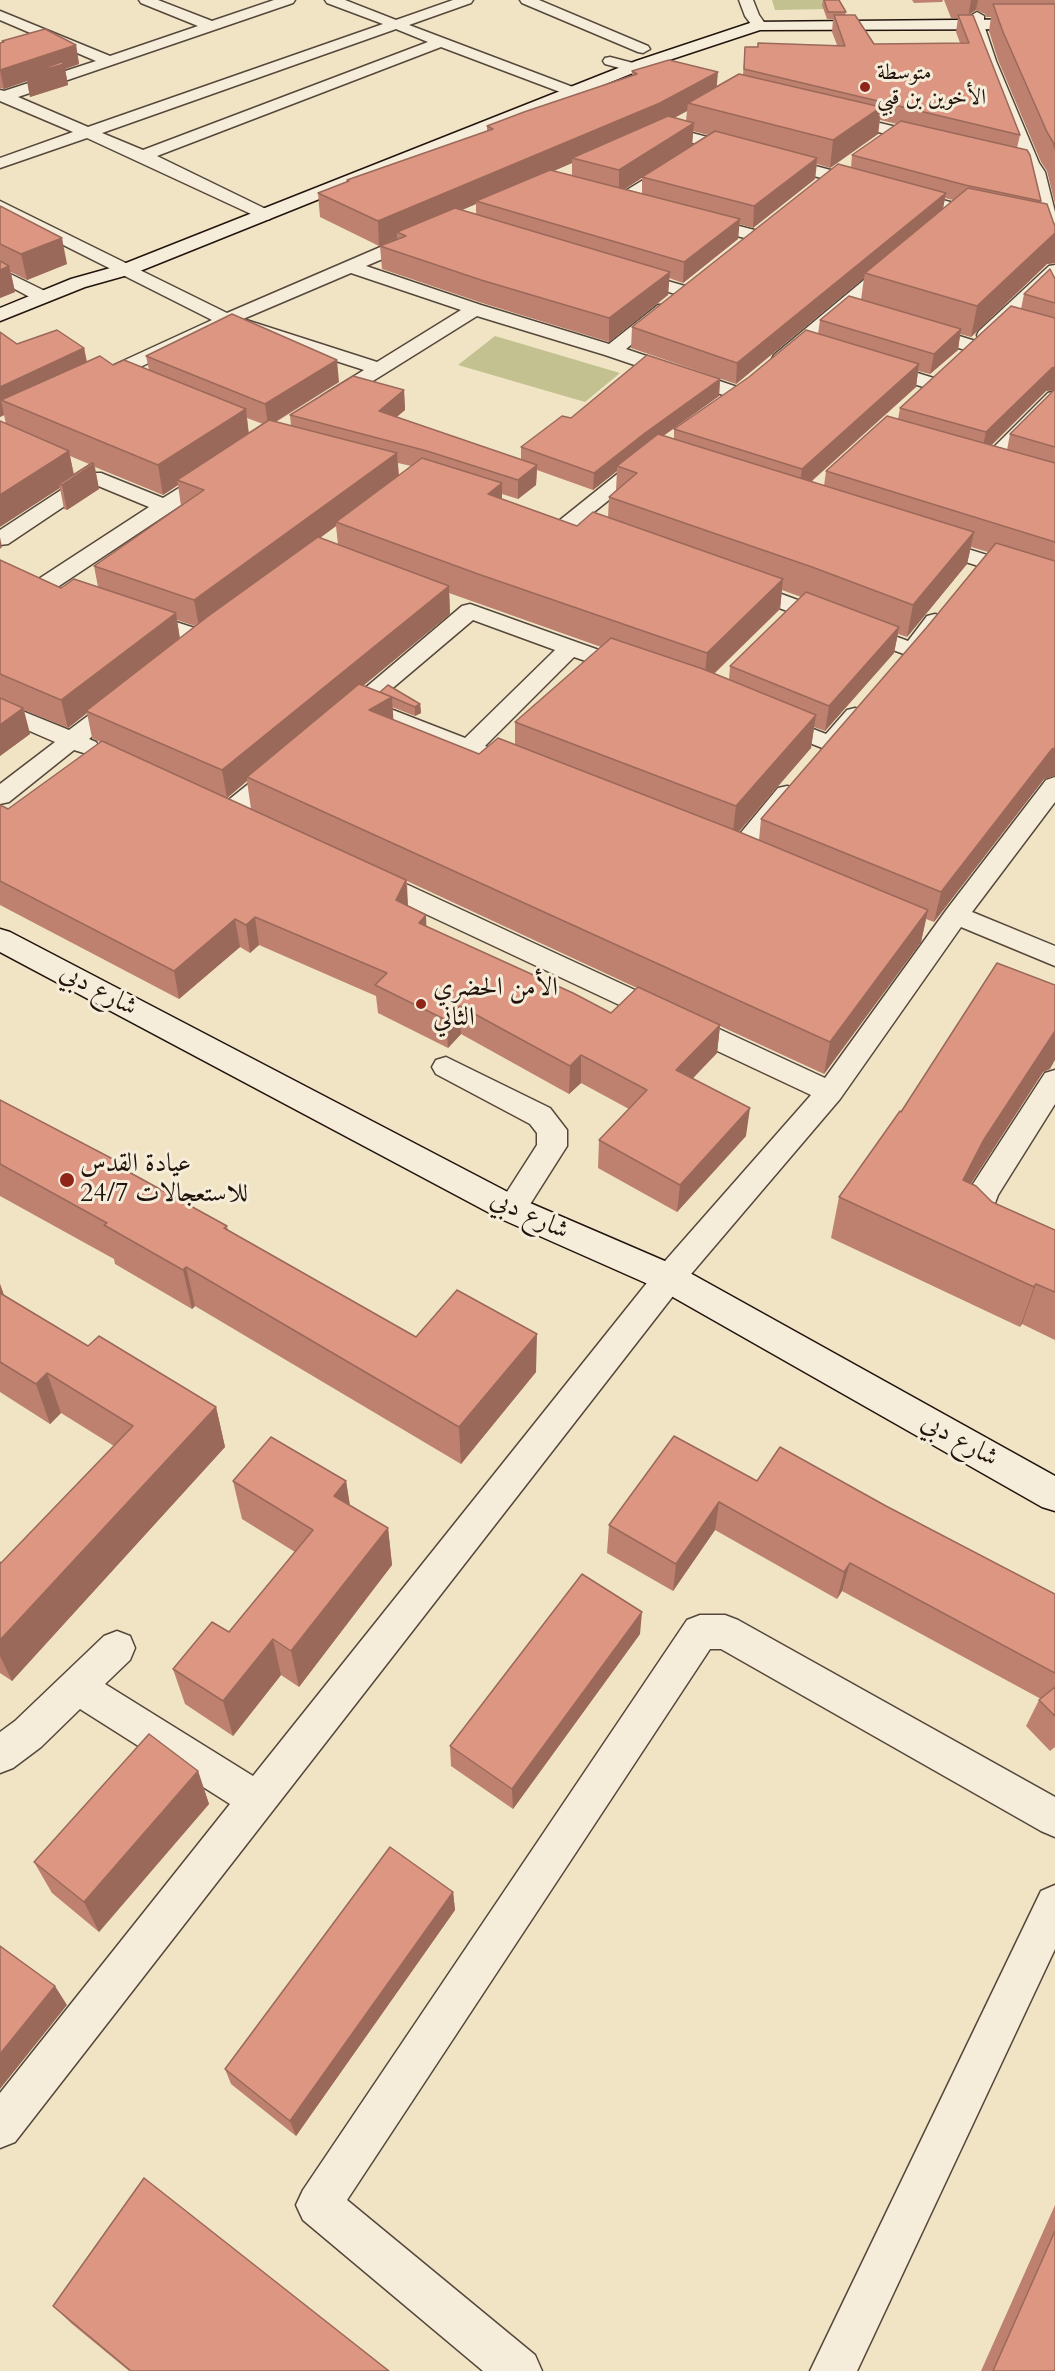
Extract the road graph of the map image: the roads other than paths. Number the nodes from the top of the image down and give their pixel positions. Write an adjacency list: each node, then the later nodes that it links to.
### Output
1 (146, 0): 14 (street)
2 (288, 0): 14 (street)
3 (332, 0): 13 (street)
4 (466, 0): 13 (street)
5 (527, 0): 7 (street)
6 (571, 3): 7 (street)
7 (550, 9): 16 (street)
8 (753, 14): 11 (main road); 16 (main road); 19 (main road)
9 (0, 15): 17 (street)
10 (1055, 16): 11 (main road)
11 (977, 20): 12 (main road); 35 (street)
12 (1055, 24)
13 (397, 25): 15 (street); 27 (street)
14 (211, 26): 17 (street)
15 (440, 42): 21 (street); 31 (street)
16 (644, 49): 18 (main road)
17 (107, 60): 23 (street)
18 (610, 61): 19 (street); 21 (main road)
19 (633, 68): 20 (street); 22 (main road)
20 (678, 79)
21 (552, 84): 22 (street); 43 (main road)
22 (573, 92): 43 (main road)
23 (2, 96): 27 (street)
24 (826, 115): 26 (street)
25 (685, 120): 29 (street)
26 (894, 132): 28 (street); 30 (street)
27 (89, 133): 31 (street); 34 (street)
28 (940, 142)
29 (709, 144): 37 (street); 40 (street)
30 (877, 144)
31 (143, 156): 43 (street)
32 (1008, 158): 35 (street)
33 (850, 163): 37 (street)
34 (0, 164)
35 (1034, 168): 36 (street); 47 (street)
36 (1055, 173)
37 (832, 176): 38 (street); 50 (street)
38 (815, 189)
39 (602, 195): 40 (street)
40 (623, 200): 42 (street)
41 (0, 206): 54 (street)
42 (645, 206)
43 (256, 212): 54 (main road)
44 (689, 218): 49 (street)
45 (773, 223): 49 (street)
46 (1027, 224): 47 (street)
47 (1050, 229): 51 (street)
48 (434, 231): 55 (street)
49 (756, 236): 52 (street)
50 (923, 240)
51 (1055, 249)
52 (738, 250)
53 (905, 255): 62 (street)
54 (119, 266): 61 (main road); 66 (street)
55 (351, 267): 63 (street); 66 (street)
56 (609, 269): 60 (street)
57 (1055, 270): 67 (street)
58 (0, 274): 61 (street)
59 (704, 278): 60 (street)
60 (686, 292): 73 (street)
61 (43, 297): 65 (main road)
62 (843, 307): 64 (street); 70 (street)
63 (475, 309): 73 (street); 75 (street)
64 (865, 314)
65 (0, 315)
66 (226, 320): 75 (street); 76 (street)
67 (1001, 320): 69 (street); 71 (street)
68 (898, 324): 71 (street)
69 (1022, 326)
70 (800, 343): 72 (street); 80 (street)
71 (975, 347): 78 (street)
72 (822, 350)
73 (612, 351): 80 (street)
74 (867, 363): 78 (street)
75 (379, 369): 84 (street)
76 (113, 373): 77 (street); 79 (street)
77 (134, 381)
78 (933, 384): 82 (street)
79 (74, 390)
80 (739, 394): 83 (street)
81 (1055, 397): 88 (street)
82 (918, 399)
83 (720, 408)
84 (309, 412)
85 (660, 454): 94 (street)
86 (963, 461): 88 (street)
87 (231, 463): 92 (street)
88 (985, 467): 90 (street)
89 (73, 468): 91 (street)
90 (1005, 472)
91 (94, 477): 92 (street); 96 (street)
92 (166, 507): 102 (street)
93 (544, 517): 94 (street)
94 (567, 524): 95 (street)
95 (589, 532)
96 (0, 539)
97 (916, 539): 98 (street)
98 (985, 561): 99 (street); 101 (street)
99 (970, 578)
100 (722, 579): 104 (street)
101 (1055, 583)
102 (68, 593)
103 (948, 605): 104 (street)
104 (799, 606): 106 (street)
105 (124, 612): 108 (street)
106 (783, 622)
107 (221, 624): 108 (street)
108 (202, 638): 110 (street)
109 (570, 648): 111 (street); 114 (street); 119 (street)
110 (183, 652)
111 (656, 677)
112 (137, 689): 118 (street)
113 (867, 701): 122 (street)
114 (359, 705): 117 (street); 119 (street)
115 (0, 710): 118 (street)
116 (753, 713): 122 (street)
117 (332, 728)
118 (72, 740): 120 (street); 125 (street)
119 (468, 749): 123 (street)
120 (104, 754)
121 (295, 759): 126 (street)
122 (815, 762): 127 (street)
123 (543, 778)
124 (1055, 785): 129 (street)
125 (0, 796)
126 (230, 812)
127 (738, 853)
128 (348, 867): 134 (street)
129 (939, 927): 131 (street); 134 (street)
130 (0, 939): 135 (main road, شارع دبي)
131 (1055, 957)
132 (446, 1067): 135 (street)
133 (1055, 1080): 136 (street)
134 (830, 1092): 137 (street)
135 (511, 1209): 137 (main road, شارع دبي)
136 (1055, 1264)
137 (669, 1278): 138 (main road, شارع دبي); 142 (street)
138 (1055, 1495)
139 (117, 1648): 140 (street)
140 (76, 1686): 141 (street); 142 (street)
141 (0, 1755)
142 (258, 1800): 145 (street)
143 (1055, 1818): 146 (street)
144 (1055, 1905): 147 (street)
145 (0, 2127)
146 (519, 2371)
147 (833, 2371)

